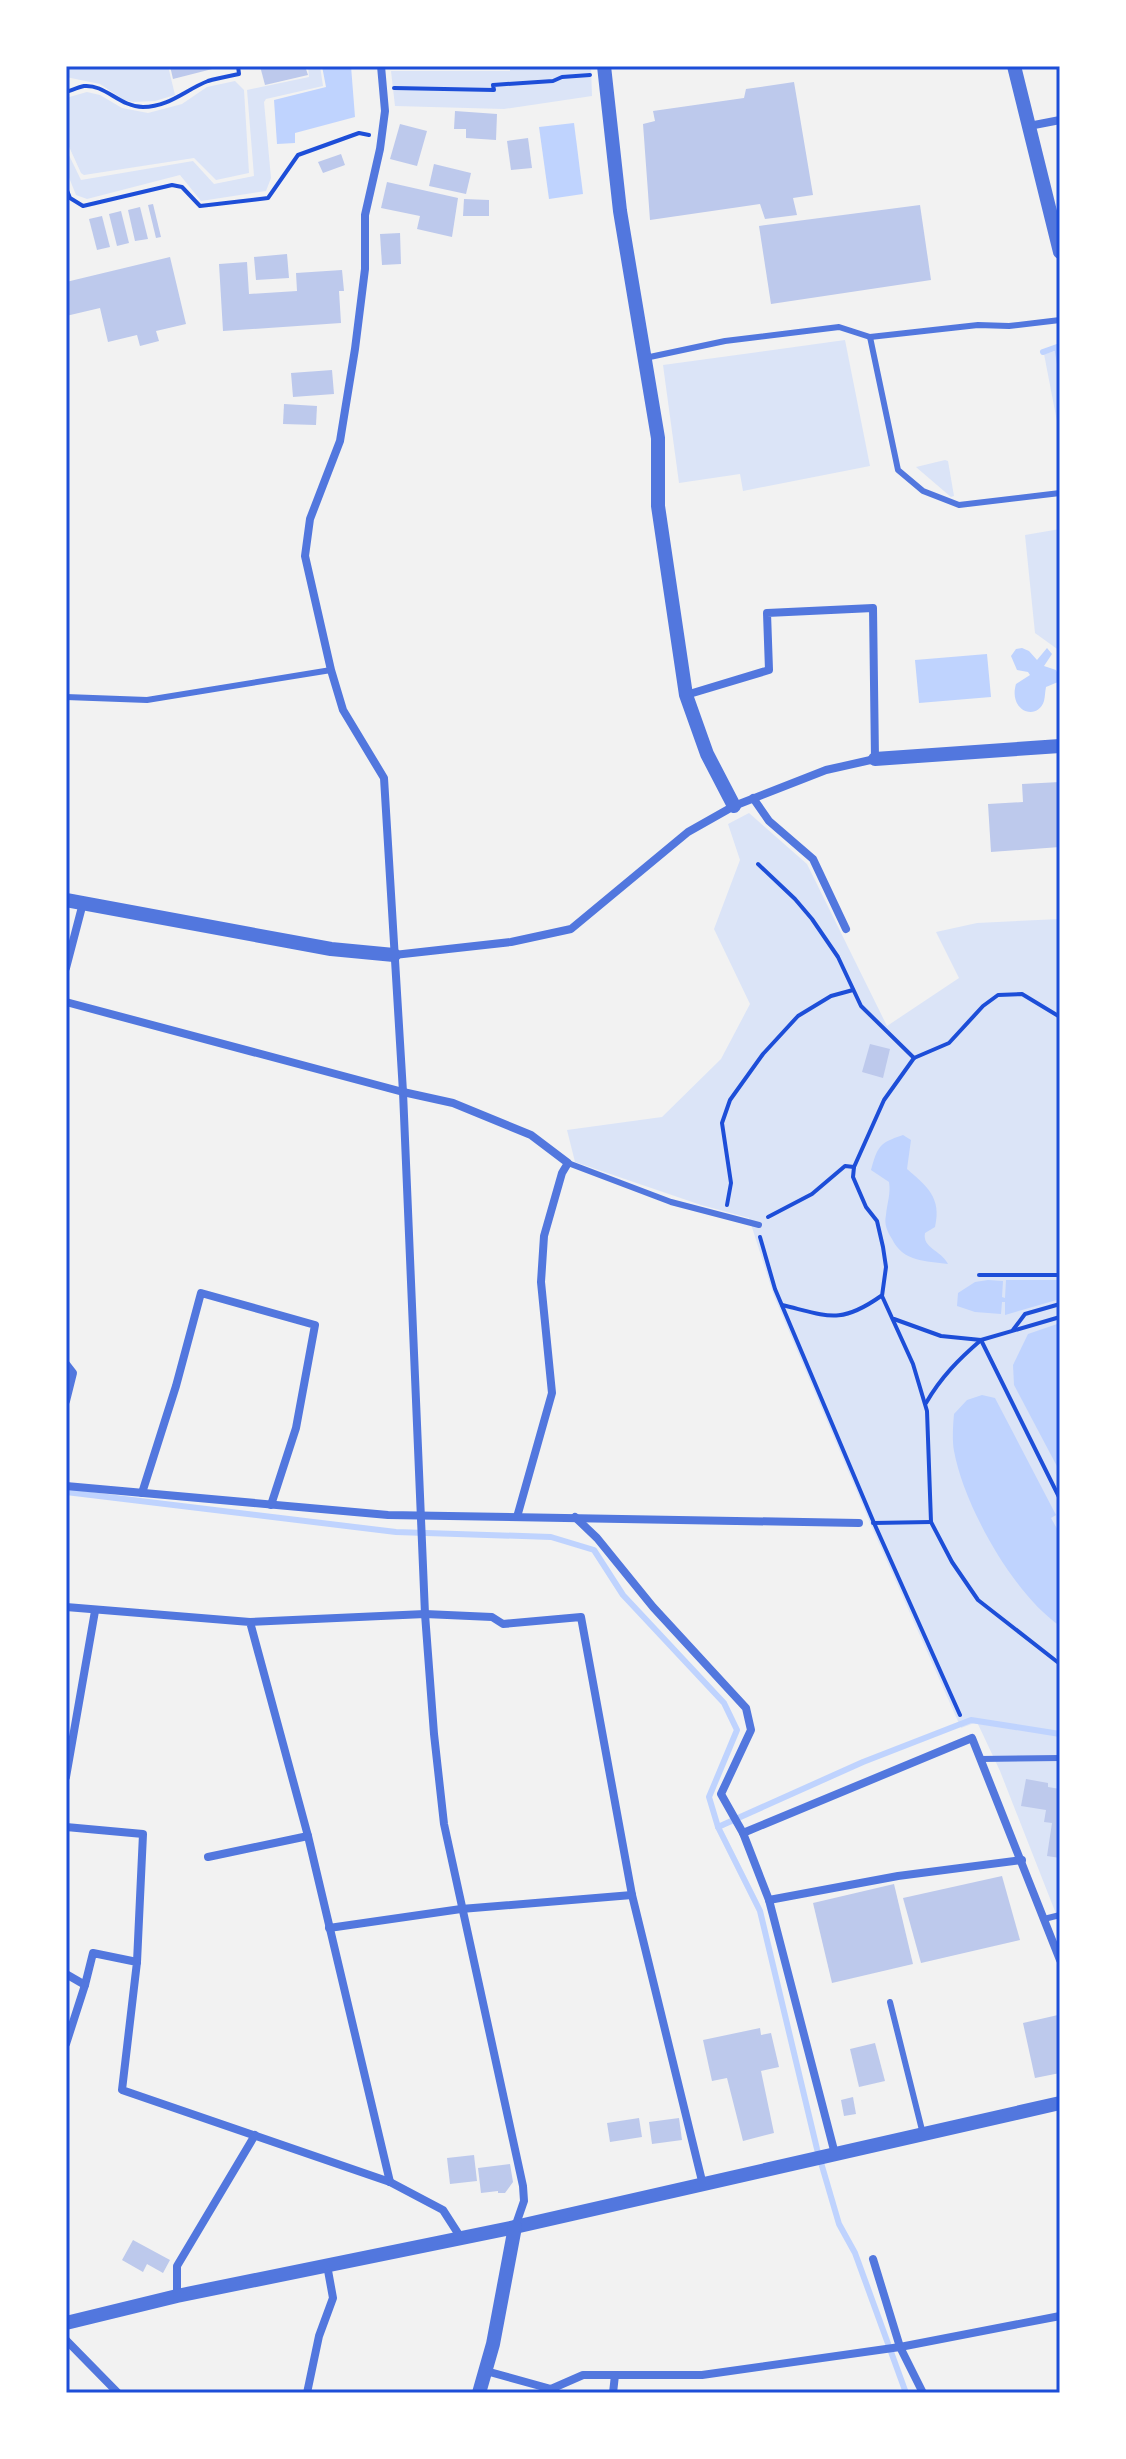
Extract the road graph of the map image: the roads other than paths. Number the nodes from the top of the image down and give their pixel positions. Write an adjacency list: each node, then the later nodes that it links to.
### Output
1 (381, 66): 11 (street)
2 (1014, 66): 5 (street)
3 (604, 70): 9 (street)
4 (1060, 120): 5 (street)
5 (1029, 126): 6 (street)
6 (1060, 252)
7 (1060, 320): 8 (lane)
8 (870, 337): 9 (lane); 10 (lane)
9 (645, 358): 12 (street)
10 (1060, 493)
11 (331, 670): 13 (lane); 21 (street)
12 (686, 695): 15 (street); 17 (street)
13 (66, 697)
14 (1060, 746): 15 (street)
15 (875, 759): 16 (street)
16 (753, 798): 17 (street); 20 (street)
17 (734, 806): 21 (street)
18 (66, 900): 19 (street)
19 (83, 903): 21 (street); 22 (street)
20 (846, 929)
21 (394, 955): 24 (street)
22 (66, 968)
23 (66, 1002): 24 (street)
24 (403, 1092): 25 (street); 32 (street)
25 (568, 1163): 26 (lane); 33 (street)
26 (759, 1225)
27 (66, 1364): 28 (street)
28 (66, 1401)
29 (66, 1486): 30 (street)
30 (142, 1493): 31 (street); 31 (street)
31 (271, 1505): 32 (street)
32 (423, 1516): 33 (street); 38 (street)
33 (517, 1517): 34 (street)
34 (575, 1517): 35 (street); 44 (street)
35 (859, 1523)
36 (66, 1607): 37 (street)
37 (95, 1611): 39 (street); 42 (street)
38 (425, 1614): 39 (street); 48 (street); 50 (street)
39 (250, 1622): 45 (street)
40 (1060, 1758): 41 (lane)
41 (980, 1759): 44 (street); 47 (street)
42 (66, 1777)
43 (66, 1827): 55 (street)
44 (743, 1833): 49 (street)
45 (308, 1836): 46 (street); 53 (street)
46 (208, 1857)
47 (1022, 1860): 49 (street); 52 (street)
48 (632, 1895): 50 (street); 65 (street)
49 (769, 1900): 63 (street)
50 (461, 1909): 53 (street); 66 (street)
51 (1060, 1915): 52 (lane)
52 (1044, 1919): 54 (street)
53 (329, 1928): 64 (street)
54 (1060, 1960)
55 (137, 1962): 57 (street); 62 (street)
56 (66, 1974): 57 (street)
57 (85, 1985): 59 (street)
58 (890, 2002): 61 (lane)
59 (66, 2044)
60 (1060, 2103): 61 (street)
61 (923, 2134): 63 (street)
62 (255, 2135): 64 (street); 70 (street)
63 (835, 2154): 65 (street)
64 (390, 2182): 67 (street)
65 (703, 2185): 66 (street)
66 (515, 2227): 67 (street); 75 (street)
67 (461, 2238): 69 (street)
68 (873, 2259): 74 (street)
69 (327, 2265): 70 (street); 78 (street)
70 (177, 2296): 72 (street)
71 (1060, 2316): 74 (street)
72 (66, 2323)
73 (66, 2340): 77 (street)
74 (900, 2347): 76 (street); 81 (street)
75 (486, 2371): 76 (street); 79 (street)
76 (615, 2375): 80 (street)
77 (118, 2393)
78 (307, 2393)
79 (479, 2393)
80 (613, 2393)
81 (923, 2393)

